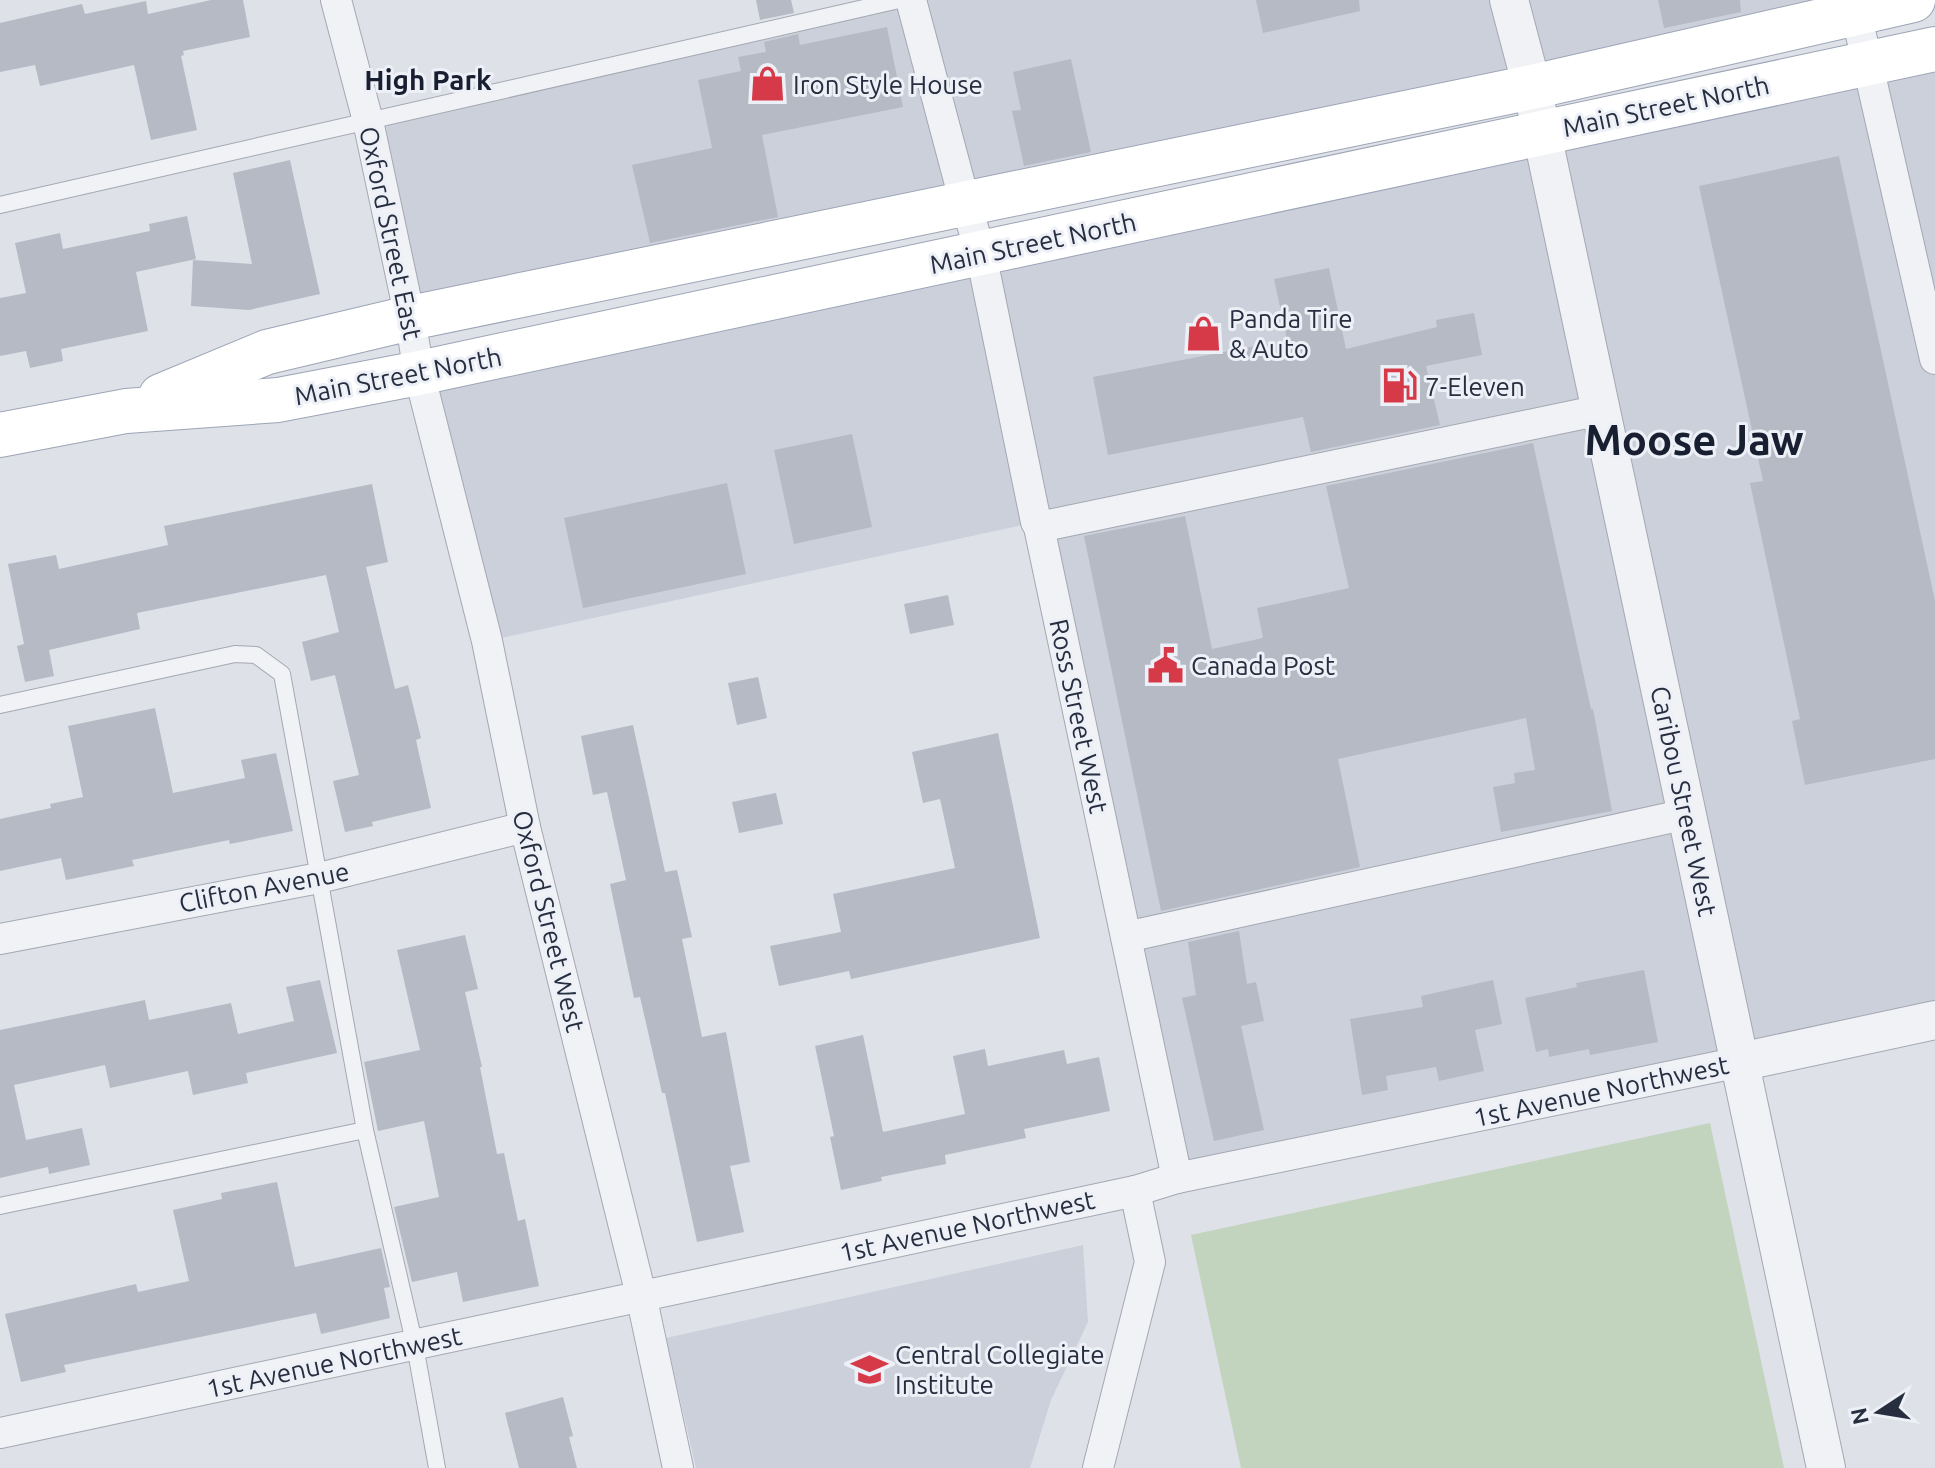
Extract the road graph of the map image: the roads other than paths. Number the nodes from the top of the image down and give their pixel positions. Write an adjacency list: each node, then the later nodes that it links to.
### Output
1 (336, 0): 10 (street, Oxford Street East)
2 (899, 0): 10 (lane)
3 (911, 0): 12 (street, Ross Street West)
4 (1509, 0): 9 (street, Caribou Street West)
5 (1913, 0): 6 (main road, Main Street North)
6 (1854, 6): 8 (street); 9 (main road, Main Street North)
7 (1935, 49): 8 (main road, Main Street North)
8 (1866, 63): 11 (main road, Main Street North); 16 (street)
9 (1532, 87): 11 (street, Caribou Street West); 12 (main road, Main Street North)
10 (368, 121): 13 (lane); 15 (street, Oxford Street East)
11 (1542, 134): 14 (main road, Main Street North); 19 (street, Caribou Street West)
12 (965, 204): 14 (street, Ross Street West); 15 (main road, Main Street North)
13 (0, 205)
14 (981, 254): 18 (main road, Main Street North); 22 (street, Ross Street West)
15 (410, 318): 18 (street, Oxford Street East); 20 (main road, Main Street North)
16 (1932, 327): 17 (street)
17 (1935, 359)
18 (419, 373): 20 (main road, Main Street North); 25 (street, Oxford Street West)
19 (1601, 410): 22 (street); 24 (street, Caribou Street West)
20 (126, 411): 21 (main road, Main Street North)
21 (0, 435)
22 (1039, 527): 27 (street, Ross Street West)
23 (0, 705): 26 (lane)
24 (1687, 814): 27 (street); 30 (street, Caribou Street West)
25 (525, 827): 26 (street, Clifton Avenue); 35 (street, Oxford Street West)
26 (319, 878): 28 (street, Clifton Avenue); 31 (lane)
27 (1126, 937): 32 (street, Ross Street West)
28 (0, 939)
29 (1935, 1020): 30 (street, 1st Avenue Northwest)
30 (1740, 1062): 32 (street, 1st Avenue Northwest); 41 (street, Caribou Street West)
31 (365, 1130): 34 (lane); 36 (lane)
32 (1177, 1178): 33 (street, 1st Avenue Northwest)
33 (1135, 1191): 35 (street, 1st Avenue Northwest); 40 (street)
34 (0, 1206)
35 (641, 1295): 36 (street, 1st Avenue Northwest); 39 (street, Oxford Street West)
36 (415, 1346): 37 (street, 1st Avenue Northwest); 38 (lane)
37 (0, 1433)
38 (437, 1468)
39 (678, 1468)
40 (1098, 1468)
41 (1826, 1468)

